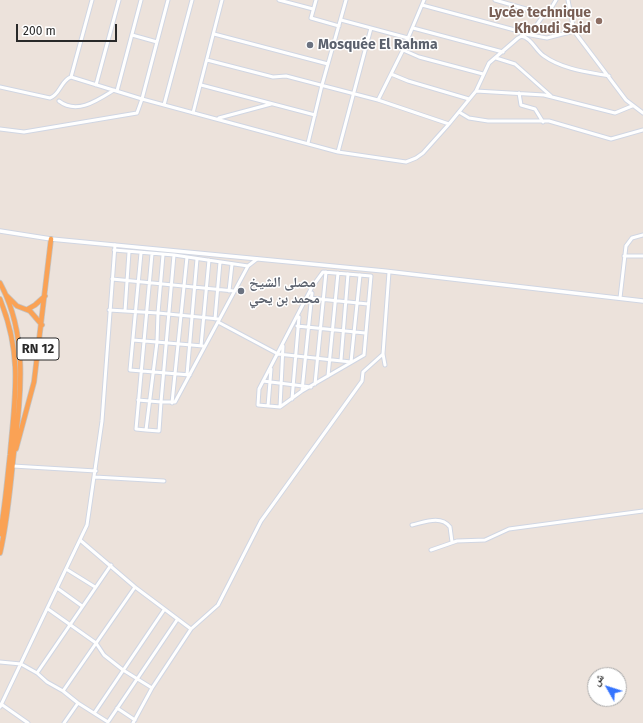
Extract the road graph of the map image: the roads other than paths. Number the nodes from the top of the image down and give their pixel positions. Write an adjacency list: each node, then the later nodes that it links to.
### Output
1 (92, 0): 36 (street)
2 (119, 0): 37 (street)
3 (141, 0): 25 (street)
4 (168, 0): 27 (street)
5 (192, 0): 51 (street)
6 (222, 0): 23 (street)
7 (279, 0): 14 (street)
8 (316, 0): 16 (street)
9 (346, 0): 18 (street)
10 (424, 0): 15 (street)
11 (495, 0): 17 (street)
12 (556, 0): 17 (street)
13 (568, 0): 22 (street)
14 (294, 2): 16 (street)
15 (422, 5): 21 (street); 24 (street)
16 (313, 9): 19 (street)
17 (547, 15): 24 (street)
18 (341, 20): 19 (street); 20 (street)
19 (339, 26): 32 (street)
20 (371, 28): 26 (street); 44 (street)
21 (413, 28): 26 (street); 29 (street)
22 (574, 31): 24 (street); 35 (street)
23 (214, 34): 31 (street); 32 (street)
24 (524, 34): 29 (street); 35 (street)
25 (132, 35): 27 (street); 41 (street)
26 (408, 38): 28 (street)
27 (157, 42): 46 (street)
28 (403, 50): 33 (street); 34 (street)
29 (503, 52): 30 (street)
30 (496, 58): 34 (street); 45 (street)
31 (207, 60): 38 (street); 39 (street)
32 (328, 64): 39 (street)
33 (391, 74): 47 (street); 48 (street)
34 (483, 74): 42 (street)
35 (609, 76): 52 (street)
36 (71, 77): 37 (street); 40 (street)
37 (96, 85): 41 (street)
38 (201, 85): 50 (street); 54 (street)
39 (322, 85): 44 (street); 56 (street)
40 (0, 87)
41 (115, 90): 46 (street); 49 (street)
42 (476, 91): 43 (street); 47 (street)
43 (519, 93): 45 (street); 58 (street)
44 (353, 94): 48 (street); 63 (street)
45 (551, 96): 52 (street)
46 (142, 99): 51 (street); 60 (street)
47 (469, 99): 53 (street)
48 (378, 100): 59 (street)
49 (59, 101)
50 (271, 104): 56 (street); 57 (street)
51 (164, 105): 54 (street)
52 (632, 106): 55 (street)
53 (458, 112): 58 (street); 59 (street)
54 (194, 113): 57 (street)
55 (643, 113)
56 (314, 115): 62 (street)
57 (217, 119): 62 (street)
58 (543, 122): 61 (street)
59 (449, 124): 63 (street)
60 (0, 129)
61 (643, 130)
62 (308, 143): 63 (street)
63 (338, 152)
64 (0, 231): 66 (street)
65 (643, 235): 74 (street)
66 (52, 239): 67 (street); 102 (highway, RN 12)
67 (115, 245): 68 (street); 78 (street)
68 (114, 250): 69 (street); 88 (street)
69 (129, 252): 70 (street); 89 (street)
70 (141, 253): 71 (street); 90 (street)
71 (152, 254): 72 (street); 92 (street)
72 (163, 255): 73 (street); 93 (street)
73 (174, 256): 76 (street); 94 (street)
74 (624, 256): 75 (street); 104 (street)
75 (643, 256)
76 (187, 257): 77 (street); 95 (street)
77 (197, 259): 79 (street); 96 (street)
78 (258, 259): 82 (street); 84 (street)
79 (209, 260): 80 (street); 97 (street)
80 (220, 262): 81 (street); 98 (street)
81 (232, 264): 82 (street); 99 (street)
82 (248, 266): 100 (street)
83 (326, 272): 85 (street); 103 (street); 106 (street)
84 (389, 272): 104 (street); 143 (street)
85 (338, 273): 86 (street); 107 (street)
86 (348, 274): 87 (street); 108 (street)
87 (360, 275): 110 (street); 111 (street)
88 (112, 279): 89 (street); 113 (street)
89 (127, 281): 90 (street); 114 (street)
90 (138, 282): 92 (street); 115 (street)
91 (0, 283): 101 (highway)
92 (148, 283): 93 (street); 116 (street)
93 (161, 285): 94 (street); 117 (street)
94 (172, 286): 95 (street); 118 (street)
95 (184, 287): 96 (street); 120 (street)
96 (194, 288): 97 (street); 121 (street)
97 (206, 289): 98 (street); 122 (street)
98 (217, 290): 99 (street); 123 (street)
99 (229, 291): 100 (street)
100 (234, 291): 124 (street)
101 (6, 295): 112 (highway); 175 (highway)
102 (45, 296): 112 (highway); 125 (highway, RN 12)
103 (310, 298): 106 (street); 119 (street); 128 (street)
104 (620, 298): 109 (street)
105 (0, 299): 182 (highway)
106 (323, 299): 107 (street); 129 (street)
107 (335, 300): 108 (street); 130 (street)
108 (346, 301): 110 (street); 131 (street)
109 (643, 301)
110 (357, 303): 111 (street); 132 (street)
111 (368, 304): 133 (street)
112 (28, 309): 125 (highway)
113 (109, 310): 114 (street); 177 (street)
114 (125, 311): 115 (street)
115 (136, 312): 116 (street); 134 (street)
116 (147, 312): 117 (street); 135 (street)
117 (158, 313): 118 (street); 136 (street)
118 (169, 314): 120 (street); 137 (street)
119 (299, 315): 126 (street); 127 (street)
120 (181, 316): 121 (street); 138 (street)
121 (192, 317): 122 (street); 140 (street)
122 (204, 318): 123 (street); 141 (street)
123 (215, 319): 124 (street)
124 (218, 321): 141 (street); 142 (street)
125 (42, 325): 175 (highway, RN 12)
126 (293, 326): 127 (street); 139 (street)
127 (298, 327): 128 (street); 145 (street)
128 (308, 328): 129 (street); 146 (street)
129 (320, 329): 130 (street); 147 (street)
130 (332, 330): 131 (street); 148 (street)
131 (343, 331): 132 (street); 149 (street)
132 (354, 332): 133 (street); 150 (street)
133 (365, 333): 150 (street)
134 (132, 340): 135 (street); 153 (street)
135 (144, 341): 136 (street); 153 (street)
136 (157, 342): 137 (street); 154 (street)
137 (166, 343): 138 (street); 155 (street)
138 (178, 344): 140 (street); 156 (street)
139 (284, 344): 142 (street); 144 (street)
140 (189, 345): 141 (street); 157 (street)
141 (203, 346): 157 (street)
142 (278, 354): 144 (street); 152 (street)
143 (383, 354): 151 (street); 197 (street)
144 (283, 355): 145 (street); 161 (street)
145 (296, 356): 146 (street); 163 (street)
146 (306, 357): 147 (street); 164 (street)
147 (318, 358): 148 (street); 162 (street)
148 (329, 359): 149 (street); 158 (street)
149 (341, 360): 150 (street)
150 (351, 362): 158 (street)
151 (385, 365)
152 (271, 368): 159 (street); 160 (street)
153 (142, 370): 154 (street); 168 (street)
154 (153, 370): 155 (street); 169 (street)
155 (164, 372): 156 (street); 170 (street)
156 (175, 374): 157 (street); 171 (street)
157 (188, 375): 171 (street)
158 (328, 376): 162 (street)
159 (263, 381): 160 (street); 172 (street)
160 (270, 382): 161 (street); 172 (street)
161 (281, 383): 163 (street); 173 (street)
162 (315, 384): 165 (street)
163 (293, 385): 164 (street); 167 (street)
164 (303, 386): 165 (street); 166 (street)
165 (311, 387): 166 (street)
166 (302, 391): 167 (street)
167 (292, 399): 173 (street)
168 (138, 400): 169 (street); 174 (street)
169 (150, 401): 170 (street); 174 (street)
170 (161, 402): 171 (street); 174 (street)
171 (172, 403)
172 (268, 406): 173 (street)
173 (280, 407)
174 (146, 430)
175 (14, 456): 176 (highway, RN 12)
176 (13, 466): 177 (street); 186 (highway, RN 12)
177 (96, 471): 178 (street)
178 (95, 477): 179 (street); 183 (street)
179 (164, 481)
180 (643, 511): 184 (street)
181 (412, 525): 184 (street)
182 (0, 534)
183 (80, 540): 187 (street); 188 (street)
184 (452, 542): 185 (street)
185 (431, 550)
186 (0, 553)
187 (111, 566): 189 (street); 190 (street)
188 (66, 569): 189 (street); 191 (street)
189 (94, 587): 192 (street)
190 (135, 587): 194 (street); 198 (street)
191 (57, 588): 192 (street); 193 (street)
192 (82, 606): 196 (street)
193 (48, 609): 196 (street); 200 (street)
194 (164, 610): 195 (street); 201 (street)
195 (177, 620): 197 (street); 203 (street)
196 (70, 623): 198 (street); 202 (street)
197 (191, 629): 204 (street)
198 (96, 643): 201 (street); 205 (street)
199 (0, 662): 200 (street)
200 (21, 664): 202 (street); 207 (street)
201 (123, 670): 203 (street); 209 (street)
202 (37, 673): 205 (street)
203 (136, 679): 204 (street); 208 (street)
204 (152, 688): 210 (street)
205 (63, 691): 206 (street)
206 (78, 703): 209 (street); 213 (street)
207 (1, 706): 212 (street)
208 (117, 708): 210 (street); 211 (street)
209 (95, 712): 211 (street)
210 (134, 721)
211 (108, 722)
212 (28, 723)
213 (64, 723)

